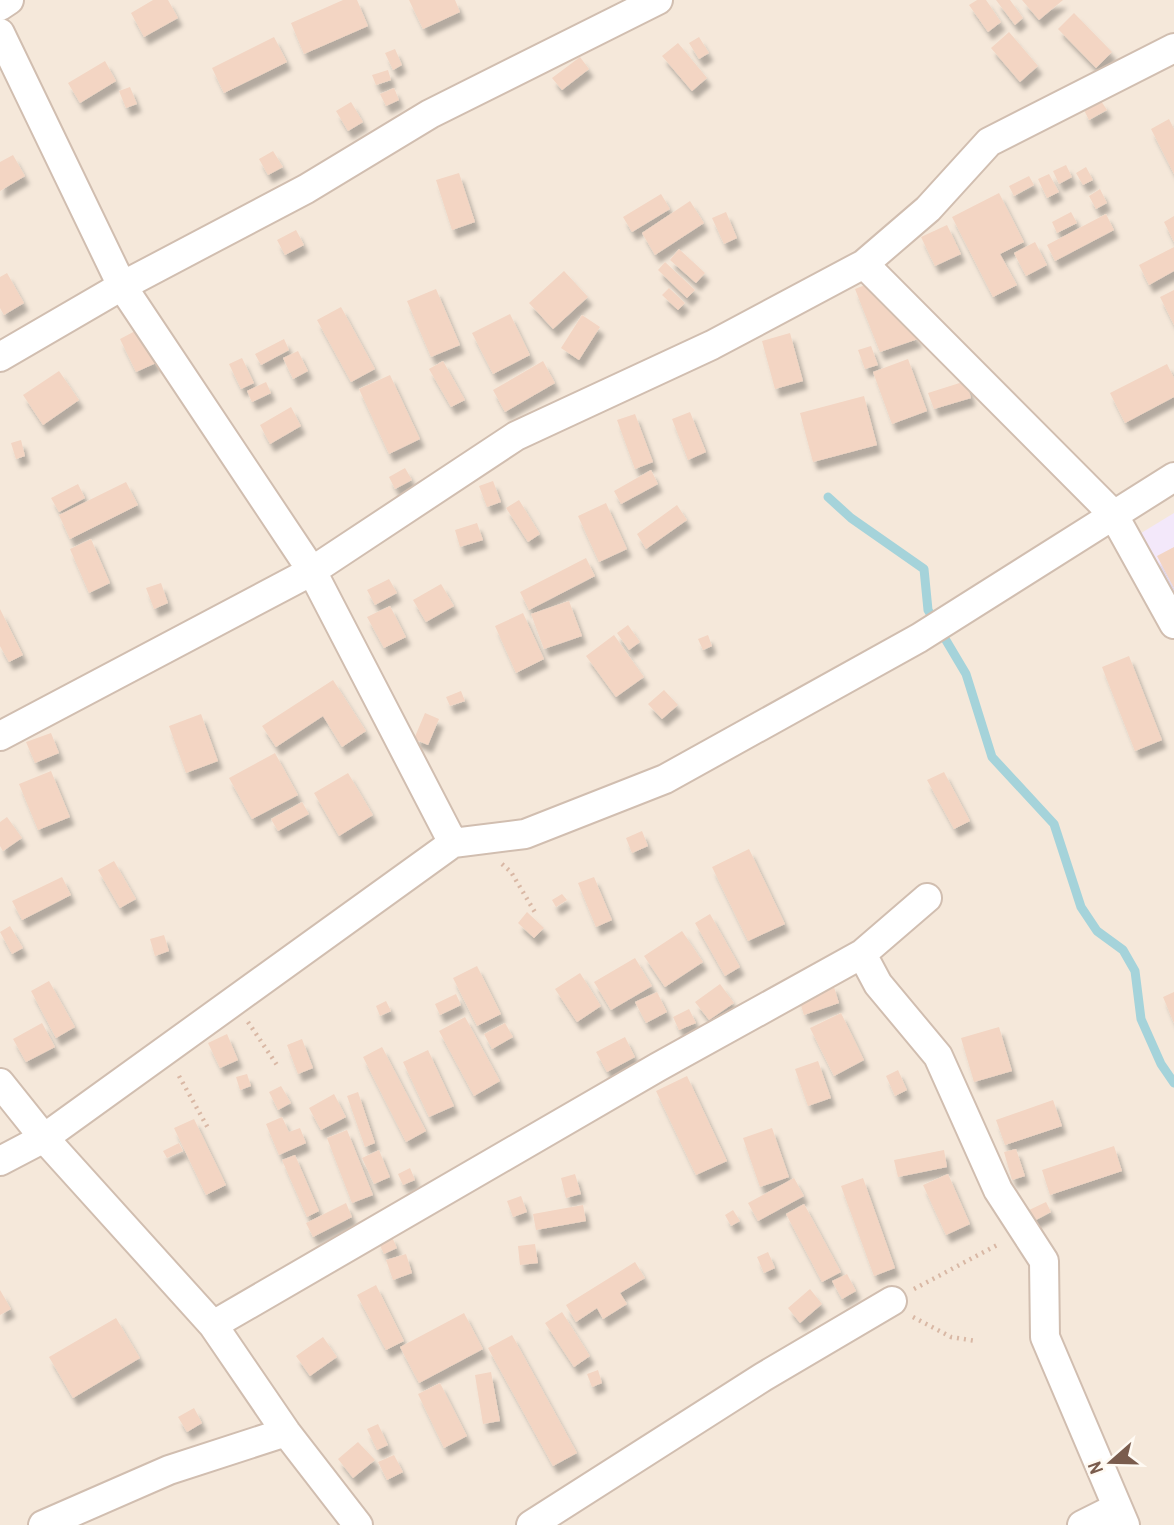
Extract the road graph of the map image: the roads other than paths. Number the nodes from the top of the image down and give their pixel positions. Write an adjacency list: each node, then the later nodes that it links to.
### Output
1 (9, 0): 3 (street)
2 (658, 0): 7 (street)
3 (0, 5)
4 (0, 33): 7 (street)
5 (1174, 48): 6 (street)
6 (864, 264): 10 (street); 11 (street)
7 (122, 286): 8 (street); 11 (street)
8 (0, 357)
9 (1174, 477): 10 (street)
10 (1113, 514): 12 (street); 14 (street)
11 (312, 571): 13 (street); 14 (street)
12 (1170, 611)
13 (0, 736)
14 (465, 842): 18 (street)
15 (927, 898): 16 (street)
16 (862, 954): 21 (street); 23 (street)
17 (0, 1083): 18 (street)
18 (44, 1138): 19 (street); 21 (street)
19 (0, 1161)
20 (892, 1301): 26 (street)
21 (213, 1325): 22 (street)
22 (286, 1432): 24 (street); 25 (street)
23 (1120, 1516): 27 (street)
24 (43, 1525)
25 (358, 1525)
26 (531, 1525)
27 (1082, 1525)

